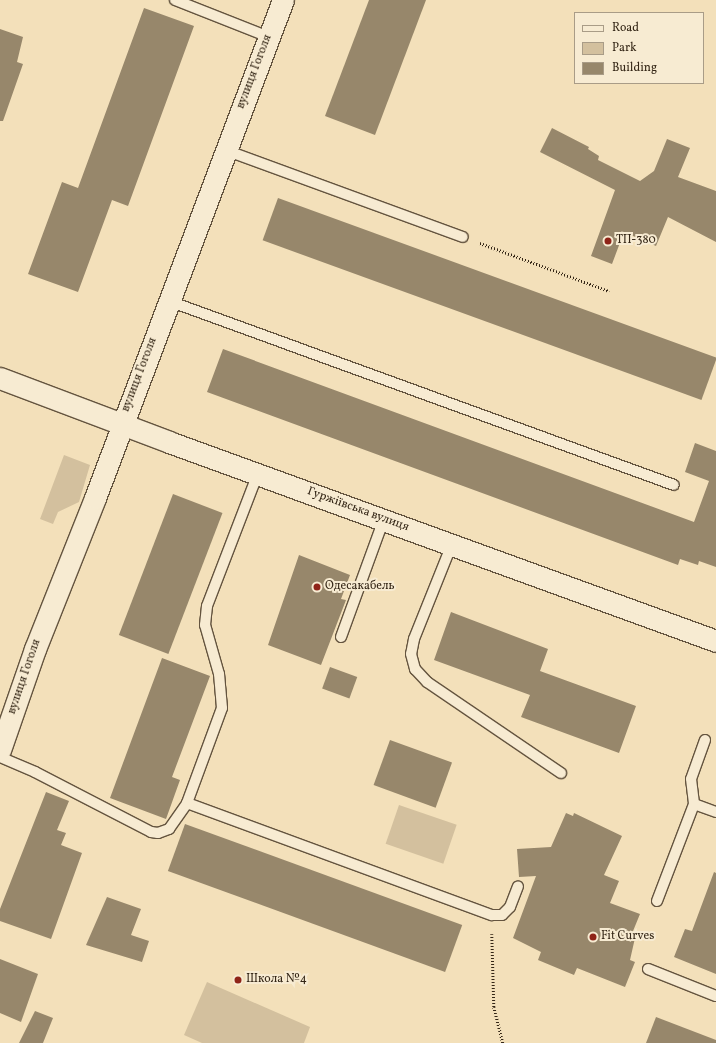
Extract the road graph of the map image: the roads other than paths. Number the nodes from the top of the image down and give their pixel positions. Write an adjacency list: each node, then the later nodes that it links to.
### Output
1 (176, 0): 3 (lane)
2 (283, 0): 3 (street, вулиця Гоголя)
3 (269, 37): 4 (street, вулиця Гоголя)
4 (225, 150): 5 (lane); 6 (street, вулиця Гоголя)
5 (462, 237)
6 (169, 301): 8 (street, вулиця Гоголя); 10 (lane)
7 (0, 378): 8 (street, Гуржіївська вулиця)
8 (122, 424): 9 (street, Гуржіївська вулиця); 16 (street, вулиця Гоголя)
9 (258, 473): 11 (street, Гуржіївська вулиця); 19 (lane)
10 (674, 485)
11 (384, 519): 12 (street, Гуржіївська вулиця); 13 (lane)
12 (452, 544): 14 (street, Гуржіївська вулиця); 18 (lane)
13 (341, 637)
14 (716, 641)
15 (705, 740): 20 (lane)
16 (0, 750)
17 (0, 757): 19 (lane)
18 (561, 773)
19 (186, 803): 22 (lane)
20 (694, 804): 21 (lane); 23 (lane)
21 (716, 812)
22 (518, 886)
23 (657, 901)
24 (648, 969): 25 (lane)
25 (716, 996)

